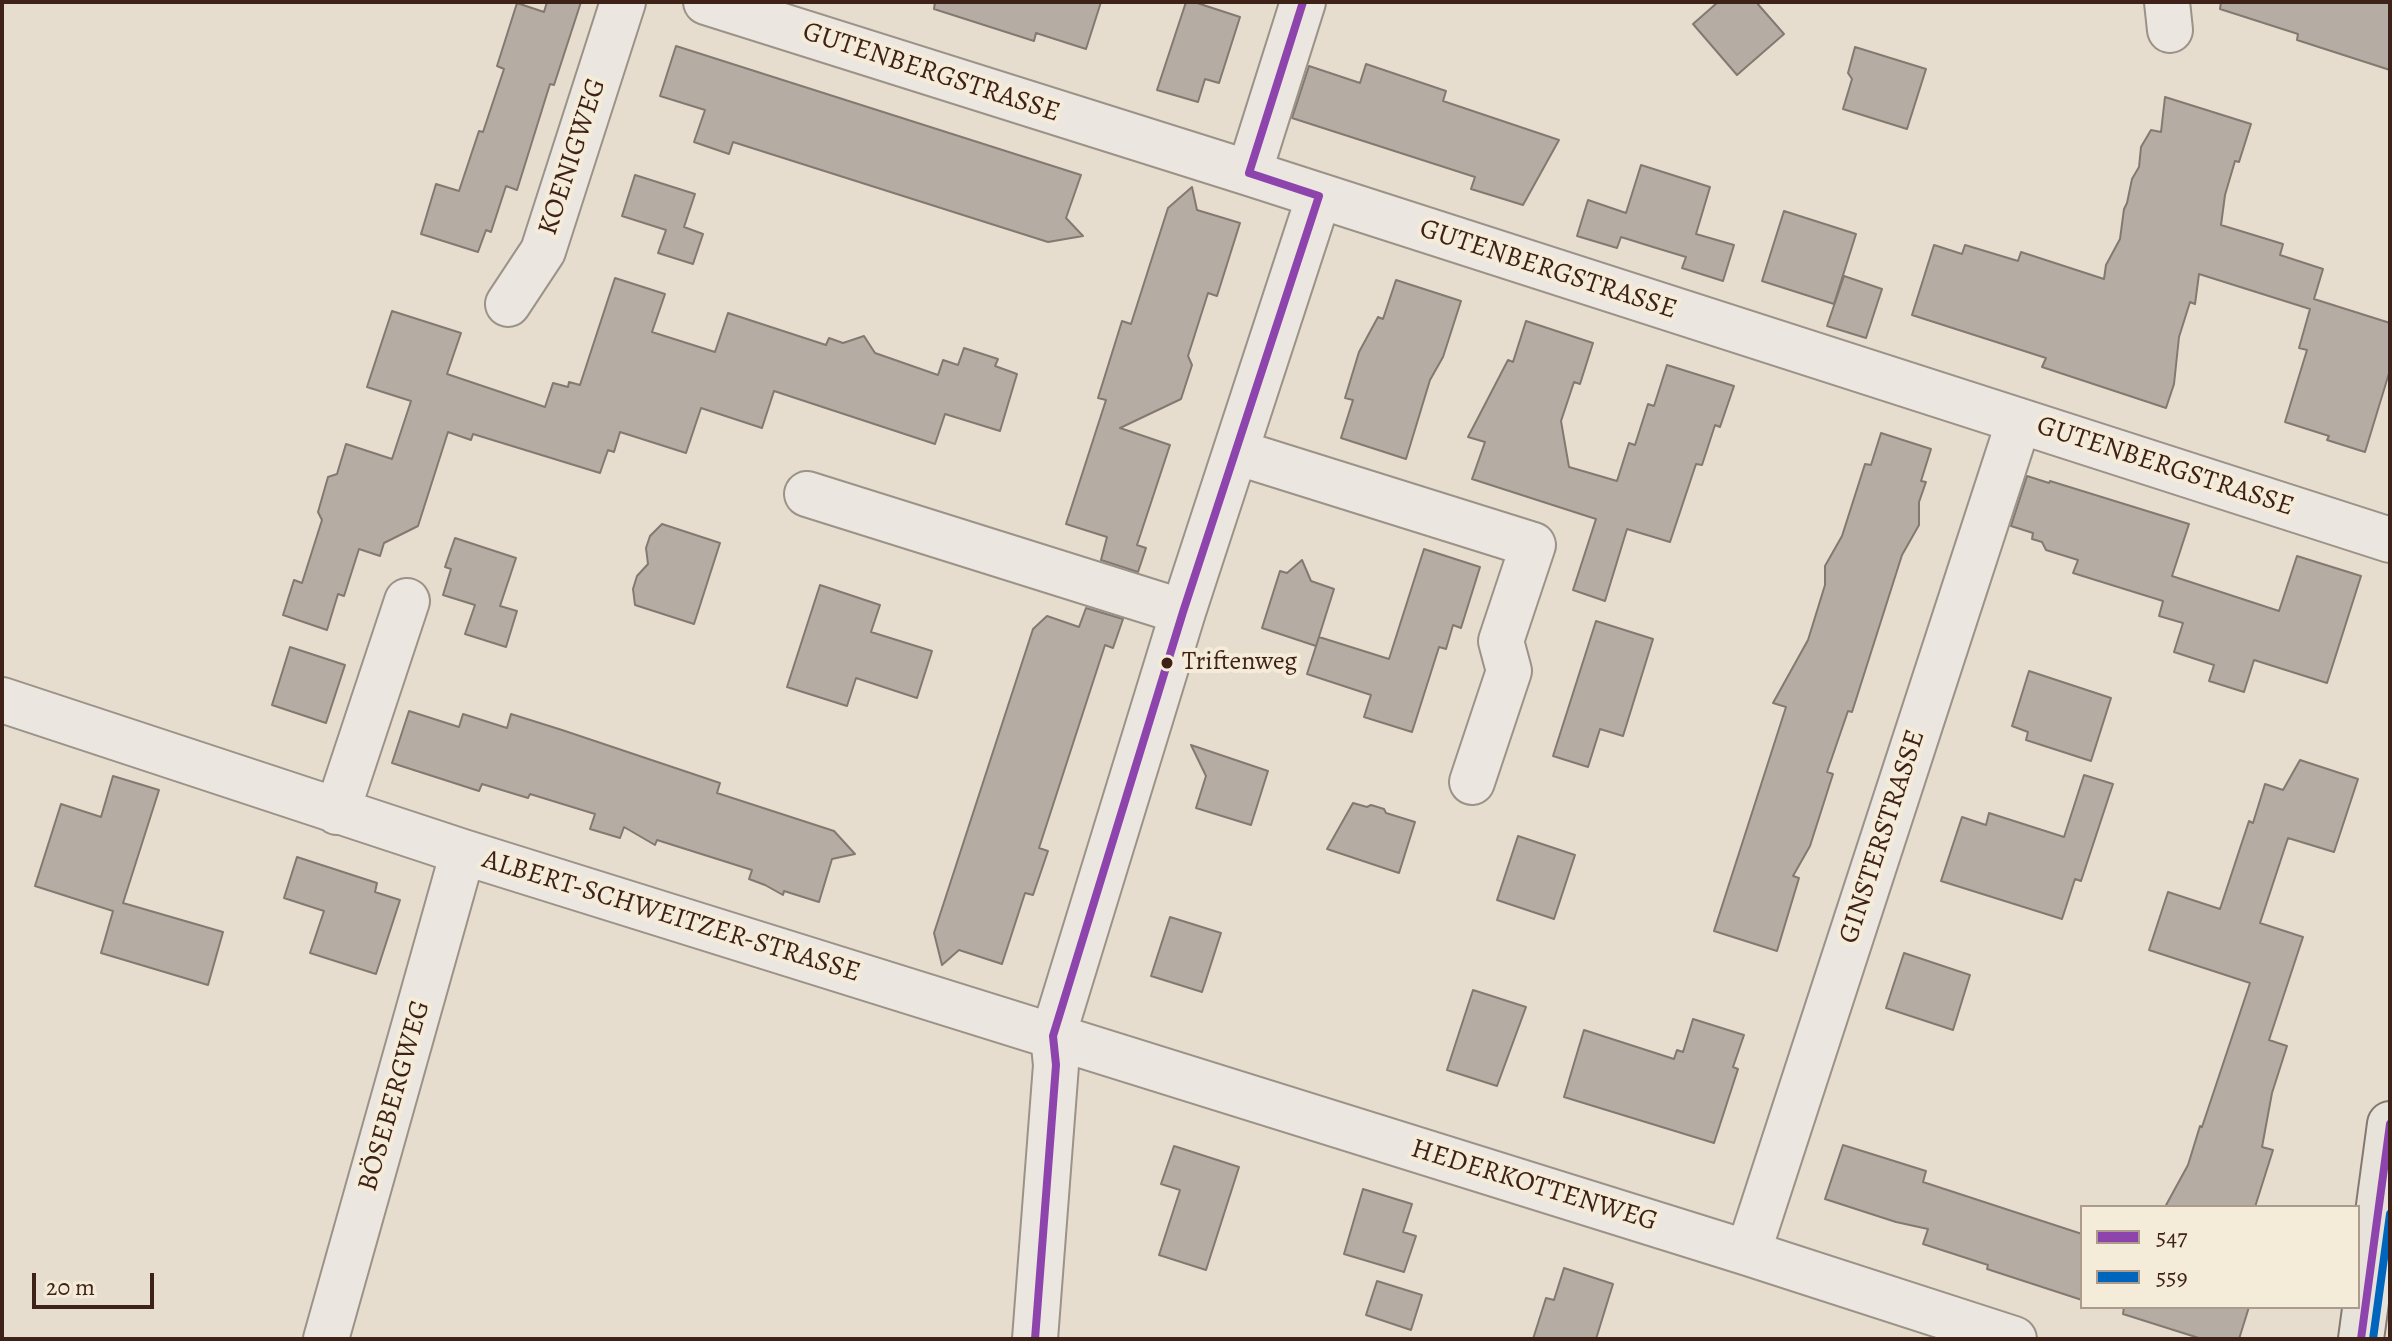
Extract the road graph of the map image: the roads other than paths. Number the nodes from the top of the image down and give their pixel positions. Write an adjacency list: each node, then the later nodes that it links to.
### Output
1 (623, 2): 6 (street, KOENIGWEG)
2 (706, 2): 4 (street, GUTENBERGSTRASSE)
3 (1303, 2): 4 (street)
4 (1249, 173): 5 (street, GUTENBERGSTRASSE)
5 (1319, 196): 7 (street, GUTENBERGSTRASSE); 8 (street)
6 (508, 304)
7 (2019, 421): 10 (street, GUTENBERGSTRASSE); 19 (street, GINSTERSTRASSE)
8 (1236, 452): 12 (street); 14 (street)
9 (807, 494): 12 (street)
10 (2390, 540)
11 (407, 601): 15 (street)
12 (1183, 612): 17 (street)
13 (2, 700): 15 (street, ALBERT-SCHWEITZER-STRASSE)
14 (1472, 782)
15 (337, 812): 16 (street, ALBERT-SCHWEITZER-STRASSE)
16 (463, 852): 17 (street, ALBERT-SCHWEITZER-STRASSE); 20 (street, BÖSEBERGWEG)
17 (1053, 1036): 19 (street, HEDERKOTTENWEG); 21 (street)
18 (2390, 1124): 23 (main road)
19 (1748, 1253): 22 (street, HEDERKOTTENWEG)
20 (326, 1339)
21 (1035, 1339)
22 (2014, 1339)
23 (2361, 1339)

